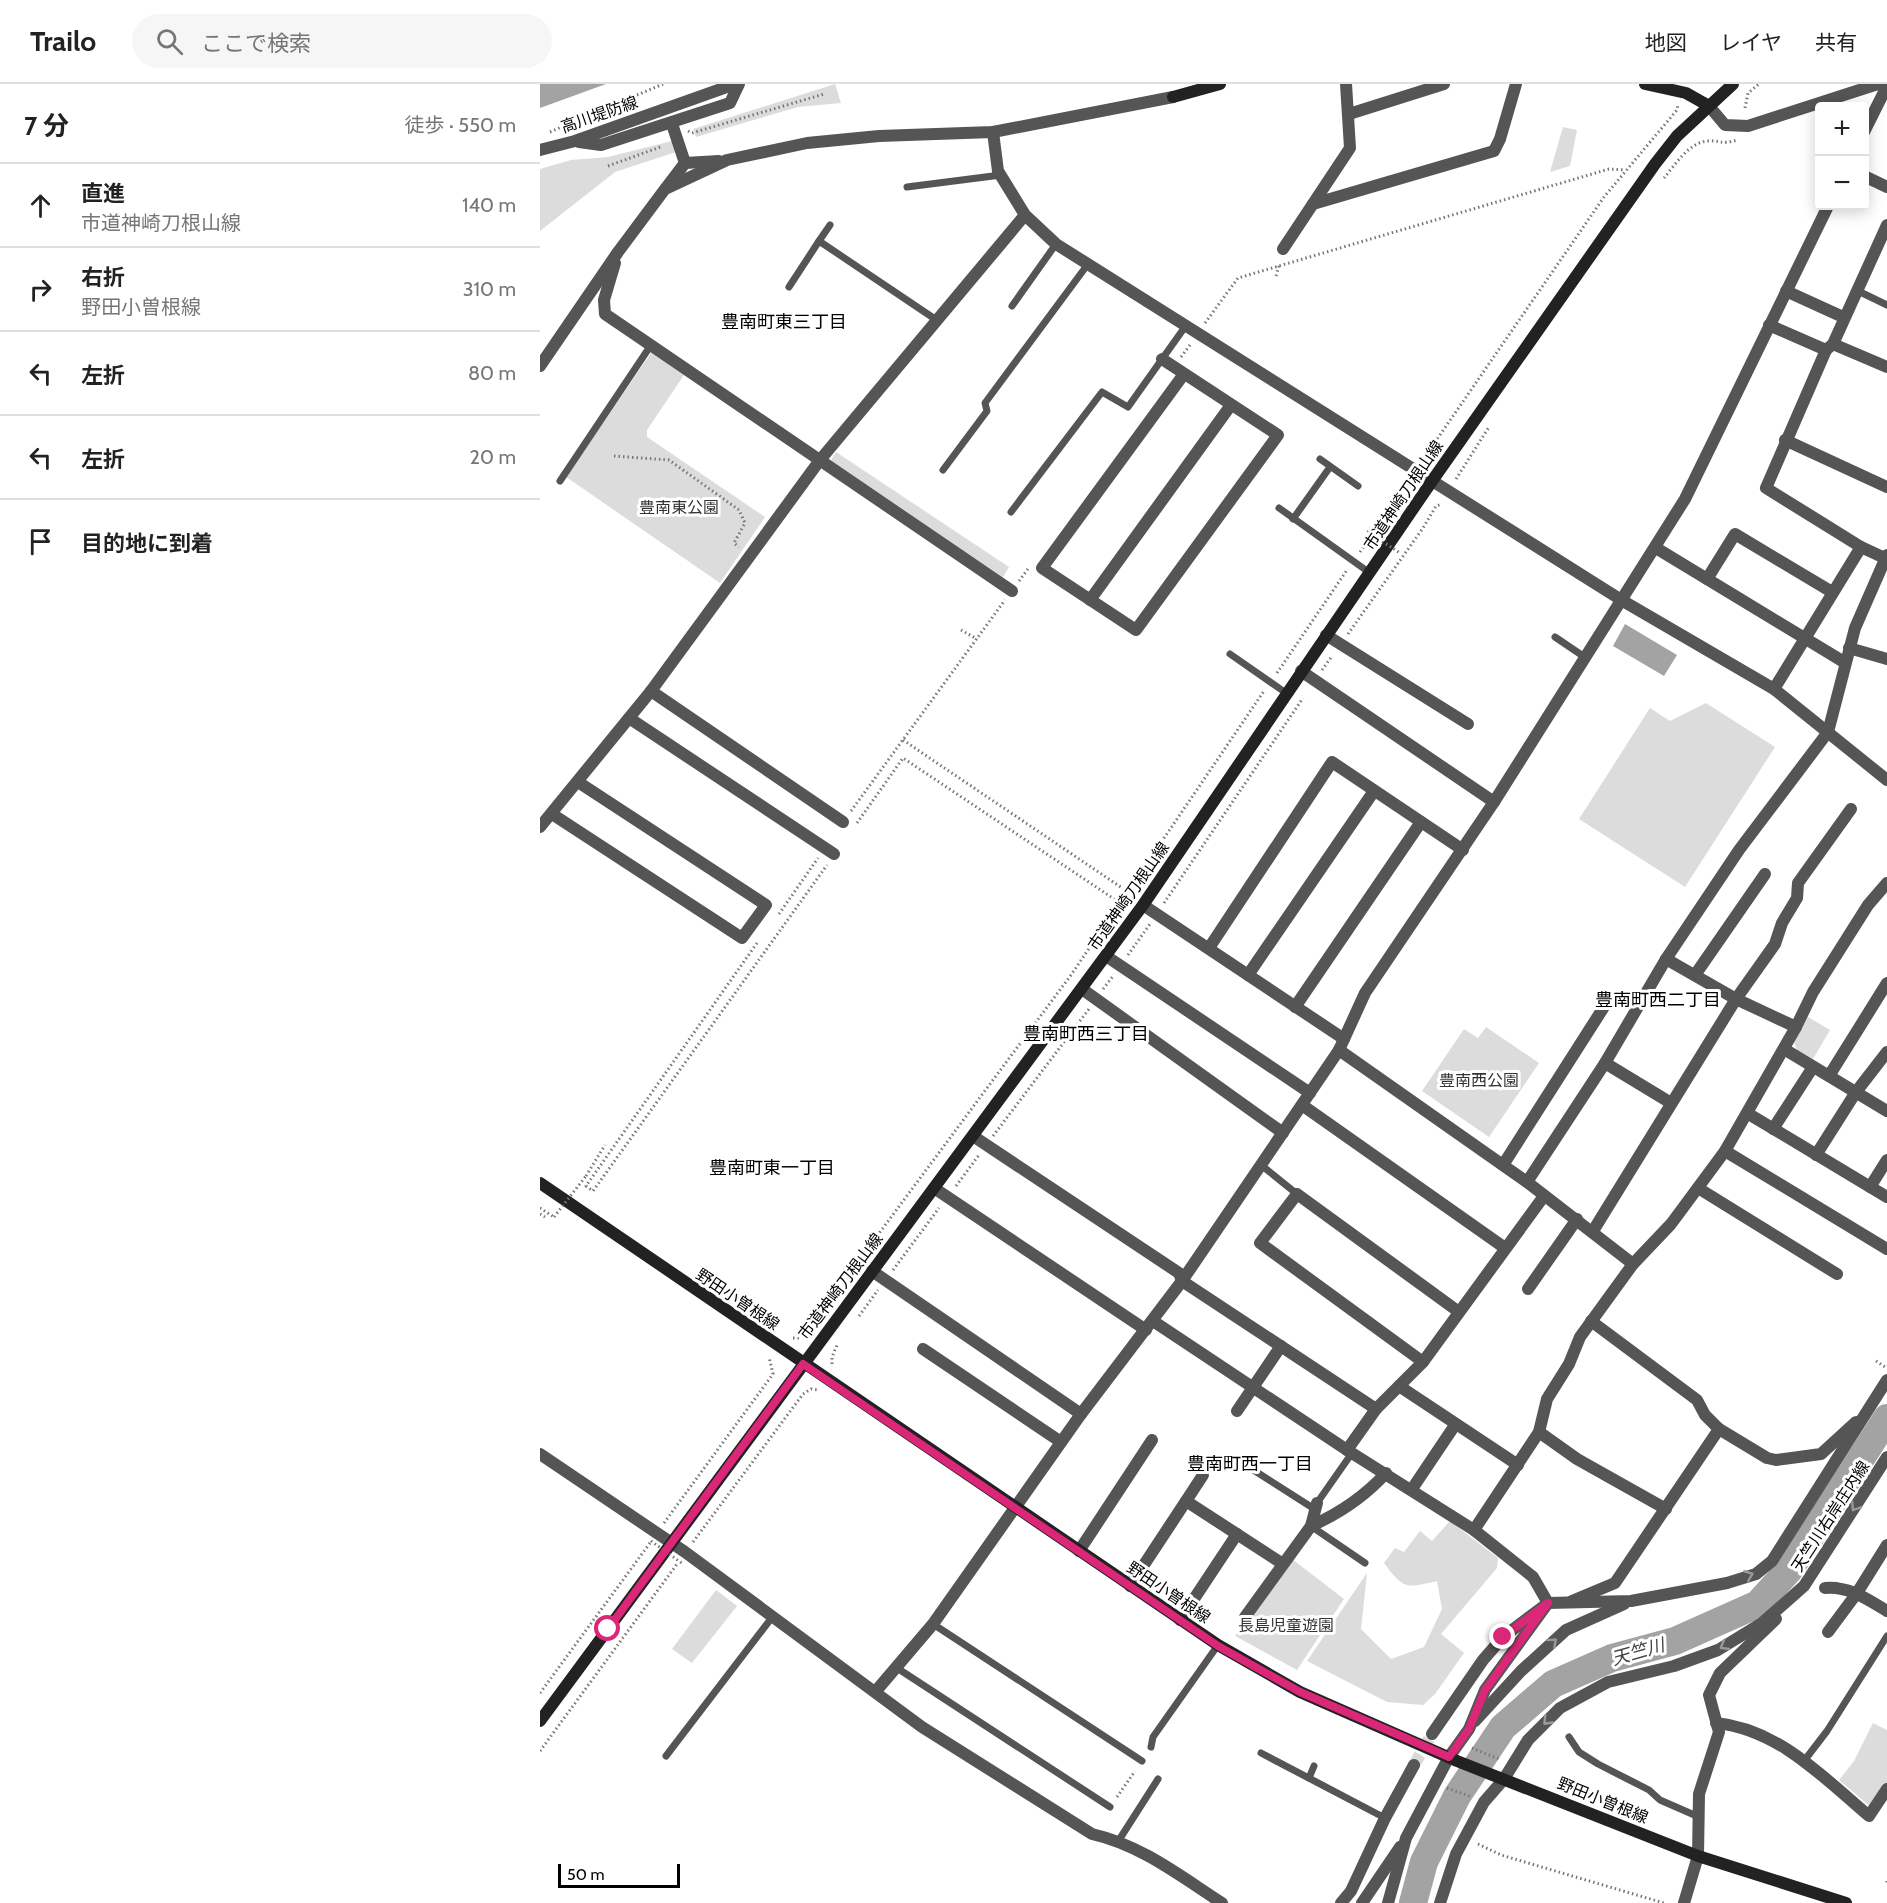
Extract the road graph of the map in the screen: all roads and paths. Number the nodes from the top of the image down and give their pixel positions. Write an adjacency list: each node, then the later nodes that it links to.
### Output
1 (663, 84): 20 (path)
2 (737, 84): 18 (street); 23 (street, 高川堤防線)
3 (1220, 84): 19 (street)
4 (1346, 84): 16 (street)
5 (1444, 84): 16 (street)
6 (1516, 84): 35 (street)
7 (1645, 84): 14 (street)
8 (1733, 84): 14 (street, 市道神崎刀根山線)
9 (1759, 84): 15 (path)
10 (1878, 84): 14 (street)
11 (1887, 86): 17 (street)
12 (824, 94): 18 (path)
13 (1678, 104): 28 (path)
14 (1709, 106): 72 (street, 市道神崎刀根山線)
15 (1745, 108)
16 (1349, 114): 35 (street)
17 (1869, 122)
18 (674, 130): 23 (street); 25 (street)
19 (993, 132): 26 (street); 29 (street)
20 (546, 134)
21 (662, 138): 27 (path)
22 (1745, 138): 31 (path)
23 (575, 141): 24 (street, 高川堤防線)
24 (540, 150)
25 (683, 157): 26 (street); 34 (street)
26 (727, 160): 34 (street)
27 (608, 166)
28 (1625, 170): 52 (path); 68 (path)
29 (1001, 175): 32 (lane); 37 (street)
30 (1869, 178): 33 (street)
31 (1660, 183)
32 (907, 187)
33 (1887, 187)
34 (665, 189): 43 (street)
35 (1312, 204): 42 (street)
36 (1826, 210): 47 (street)
37 (1025, 215): 41 (street); 51 (street)
38 (830, 225): 40 (lane)
39 (1885, 232): 46 (street)
40 (819, 242): 45 (lane); 51 (lane)
41 (1056, 244): 44 (street); 49 (lane)
42 (1284, 249)
43 (618, 252): 56 (street); 59 (street)
44 (1088, 264): 53 (street); 70 (lane)
45 (789, 287)
46 (1856, 290): 48 (lane); 50 (street)
47 (1786, 291): 50 (street); 54 (street)
48 (1887, 305)
49 (1012, 306)
50 (1843, 317): 57 (street)
51 (938, 321): 67 (street)
52 (1205, 323)
53 (1187, 324): 58 (lane); 72 (street)
54 (1769, 325): 57 (street); 84 (street)
55 (1193, 341): 61 (path)
56 (651, 345): 67 (street); 71 (lane)
57 (1829, 347): 60 (street); 64 (street)
58 (1162, 360): 61 (street); 79 (lane)
59 (540, 366)
60 (1887, 367)
61 (1179, 371): 62 (street); 94 (street)
62 (1231, 405): 94 (street); 94 (street)
63 (1495, 419): 74 (path)
64 (1785, 440): 76 (street); 83 (street)
65 (614, 456): 86 (path)
66 (1320, 459): 69 (lane)
67 (820, 460): 86 (street); 92 (street)
68 (1421, 462)
69 (1330, 467): 75 (lane); 80 (lane)
70 (943, 470)
71 (560, 481)
72 (1432, 481): 90 (street, 市道神崎刀根山線); 95 (street)
73 (1408, 482): 77 (path)
74 (1456, 483)
75 (1358, 486)
76 (1887, 486)
77 (1392, 506): 85 (path, bridge); 89 (path)
78 (1279, 508): 80 (lane)
79 (1011, 512)
80 (1293, 519): 89 (lane)
81 (1424, 523): 82 (path)
82 (1415, 532)
83 (1861, 547): 87 (street); 93 (street)
84 (1656, 548): 91 (street); 95 (street)
85 (1400, 553)
86 (751, 555): 109 (street)
87 (1887, 558): 101 (street)
88 (1033, 562): 92 (path)
89 (1353, 562): 90 (lane); 107 (path)
90 (1370, 573): 97 (street, 市道神崎刀根山線)
91 (1707, 579): 93 (street); 99 (street)
92 (1012, 591): 100 (path)
93 (1832, 592): 99 (street)
94 (1090, 600)
95 (1623, 601): 103 (street); 108 (street)
96 (961, 630): 100 (path)
97 (1326, 635): 106 (street, 市道神崎刀根山線); 112 (street)
98 (1555, 638): 103 (lane)
99 (1803, 638): 105 (street); 108 (street)
100 (976, 639): 114 (path)
101 (1849, 648): 104 (street); 105 (street)
102 (1230, 654): 107 (lane)
103 (1586, 658): 118 (street)
104 (1887, 659)
105 (1844, 662): 113 (street)
106 (1301, 672): 110 (street, 市道神崎刀根山線); 118 (street)
107 (1271, 682): 110 (lane); 128 (path)
108 (1774, 689): 113 (street)
109 (651, 691): 111 (street); 122 (street)
110 (1287, 693): 130 (street, 市道神崎刀根山線)
111 (629, 718): 116 (street); 125 (street)
112 (1468, 724)
113 (1828, 732): 115 (street); 135 (street)
114 (903, 740): 122 (path); 128 (path)
115 (1887, 780)
116 (578, 782): 120 (street); 120 (street)
117 (1374, 791): 121 (street); 133 (street); 136 (street)
118 (1494, 802): 124 (street)
119 (1851, 809): 141 (street)
120 (552, 814): 123 (street)
121 (1421, 822): 124 (street); 142 (street)
122 (849, 824): 129 (path)
123 (540, 827)
124 (1463, 850): 144 (street)
125 (830, 851): 131 (path); 132 (path)
126 (1765, 874): 137 (street)
127 (1887, 883): 143 (street)
128 (1128, 892): 129 (path)
129 (1120, 903): 188 (path)
130 (1143, 905): 133 (street); 134 (street, 市道神崎刀根山線)
131 (777, 916)
132 (764, 935)
133 (1209, 948): 136 (street)
134 (1106, 956): 139 (street, 市道神崎刀根山線); 151 (street)
135 (1666, 959): 137 (street); 147 (street)
136 (1248, 975): 142 (street)
137 (1695, 975): 141 (street)
138 (1887, 983): 149 (street)
139 (1082, 989): 157 (street); 158 (street, 市道神崎刀根山線)
140 (1609, 999): 164 (street)
141 (1736, 999): 143 (street); 152 (street)
142 (1295, 1006): 144 (street)
143 (1796, 1027): 145 (street)
144 (1341, 1045): 151 (street); 164 (street)
145 (1784, 1049): 148 (street); 155 (street)
146 (1887, 1052): 150 (street)
147 (1605, 1063): 152 (street); 165 (street)
148 (1813, 1066): 149 (street); 156 (street)
149 (1829, 1076): 150 (street)
150 (1856, 1092): 154 (street); 161 (street)
151 (1310, 1093): 153 (street)
152 (1671, 1103): 177 (street)
153 (1302, 1105): 157 (street); 178 (street)
154 (1887, 1111)
155 (1748, 1113): 156 (street); 160 (street)
156 (1773, 1129): 161 (street)
157 (1283, 1133): 163 (street)
158 (973, 1136): 168 (street, 市道神崎刀根山線); 183 (street)
159 (605, 1145): 173 (path, bridge)
160 (1725, 1151): 169 (street); 179 (street)
161 (1816, 1155): 167 (street)
162 (1887, 1160): 167 (street)
163 (1261, 1165): 170 (lane); 183 (street)
164 (1503, 1165): 165 (street)
165 (1527, 1182): 171 (street)
166 (540, 1183): 193 (street, 野田小曽根線)
167 (1870, 1187): 172 (street)
168 (934, 1188): 181 (street, 市道神崎刀根山線); 187 (street)
169 (1698, 1188): 180 (street); 182 (street)
170 (1297, 1194): 185 (street); 192 (street)
171 (1544, 1196): 176 (street); 178 (street)
172 (1887, 1197)
173 (540, 1208)
174 (540, 1214): 175 (path)
175 (544, 1217)
176 (1577, 1219): 177 (street); 184 (street)
177 (1593, 1231): 180 (street)
178 (1505, 1248): 185 (street)
179 (1887, 1249)
180 (1633, 1264): 186 (street)
181 (872, 1271): 193 (street, 市道神崎刀根山線); 201 (street)
182 (1837, 1274)
183 (1182, 1281): 187 (street); 189 (street)
184 (1528, 1289)
185 (1459, 1312): 192 (street)
186 (1591, 1321): 203 (street); 204 (street)
187 (1149, 1326): 197 (street); 201 (street)
188 (791, 1338)
189 (1281, 1346): 197 (street); 198 (street)
190 (923, 1349): 206 (street)
191 (1876, 1361): 194 (path)
192 (1423, 1362): 196 (street)
193 (803, 1364): 217 (street, 野田小曽根線); 223 (street, 市道神崎刀根山線)
194 (1887, 1368)
195 (1887, 1380): 200 (street)
196 (1399, 1386): 198 (street); 202 (street)
197 (1253, 1387): 199 (street); 207 (street)
198 (1376, 1409): 207 (street)
199 (1237, 1411)
200 (1866, 1413): 203 (street); 233 (street, one-way to 200)
201 (1081, 1414): 206 (street)
202 (1455, 1425): 211 (street); 214 (street)
203 (1719, 1429): 218 (street)
204 (1539, 1432): 211 (street); 218 (street)
205 (1152, 1440): 225 (street)
206 (1061, 1442): 217 (street)
207 (1349, 1451): 212 (street); 216 (lane)
208 (540, 1454): 223 (street)
209 (1887, 1457): 230 (street, 天竺川右岸庄内線, one-way to 230)
210 (1245, 1464): 216 (lane)
211 (1518, 1465): 220 (street)
212 (1386, 1473): 214 (street); 219 (street)
213 (1203, 1475): 215 (street)
214 (1412, 1489): 220 (street)
215 (1186, 1501): 221 (street); 229 (street)
216 (1317, 1506): 219 (street)
217 (1014, 1508): 225 (street, 野田小曽根線); 240 (street)
218 (1666, 1509): 235 (street)
219 (1311, 1526): 226 (lane); 228 (street)
220 (1474, 1530): 234 (street)
221 (1237, 1534): 228 (street); 239 (street)
222 (651, 1541): 227 (path, bridge)
223 (672, 1543): 237 (street); 246 (street, 市道神崎刀根山線)
224 (1887, 1545): 232 (street)
225 (1078, 1551): 229 (street, 野田小曽根線)
226 (1365, 1563)
227 (683, 1564)
228 (1283, 1564): 238 (street)
229 (1130, 1586): 239 (street, 野田小曽根線)
230 (1804, 1586): 247 (street); 261 (street, 天竺川右岸庄内線, one-way to 261)
231 (1825, 1588): 232 (street)
232 (1857, 1593): 236 (street); 241 (street)
233 (1631, 1601): 235 (street); 248 (street, one-way to 233)
234 (1548, 1603): 235 (street); 248 (street); 249 (street)
235 (1566, 1604)
236 (1887, 1611)
237 (773, 1616): 245 (street); 254 (lane)
238 (1245, 1617)
239 (1180, 1620): 243 (street, 野田小曽根線)
240 (933, 1624): 244 (street); 256 (lane)
241 (1828, 1632)
242 (1887, 1636): 257 (lane)
243 (1218, 1646): 252 (lane); 255 (street, 野田小曽根線)
244 (897, 1668): 245 (street); 267 (lane)
245 (876, 1691): 271 (street)
246 (540, 1721)
247 (1716, 1723): 257 (street); 268 (street)
248 (1469, 1729): 255 (street)
249 (1432, 1734)
250 (1569, 1737): 268 (lane)
251 (1465, 1745): 258 (path)
252 (1151, 1747)
253 (1261, 1753): 262 (lane)
254 (666, 1756)
255 (1453, 1759): 261 (street, 野田小曽根線); 270 (street)
256 (1142, 1761): 267 (path)
257 (1804, 1761): 265 (street)
258 (1507, 1762)
259 (1414, 1765): 269 (street)
260 (1314, 1766): 262 (lane)
261 (1499, 1777): 273 (street, 野田小曽根線); 278 (street, 天竺川右岸庄内線)
262 (1309, 1778): 269 (lane)
263 (1158, 1779): 271 (lane)
264 (1441, 1786): 266 (path)
265 (1887, 1789)
266 (1478, 1799)
267 (1110, 1807)
268 (1699, 1817): 273 (street)
269 (1385, 1818): 275 (street)
270 (1406, 1838): 276 (street); 277 (street)
271 (1119, 1840): 274 (street)
272 (1471, 1841): 279 (path)
273 (1698, 1856): 280 (street); 281 (street, 野田小曽根線)
274 (1222, 1903)
275 (1341, 1903)
276 (1362, 1903)
277 (1388, 1903)
278 (1440, 1903)
279 (1664, 1903)
280 (1684, 1903)
281 (1846, 1903)

